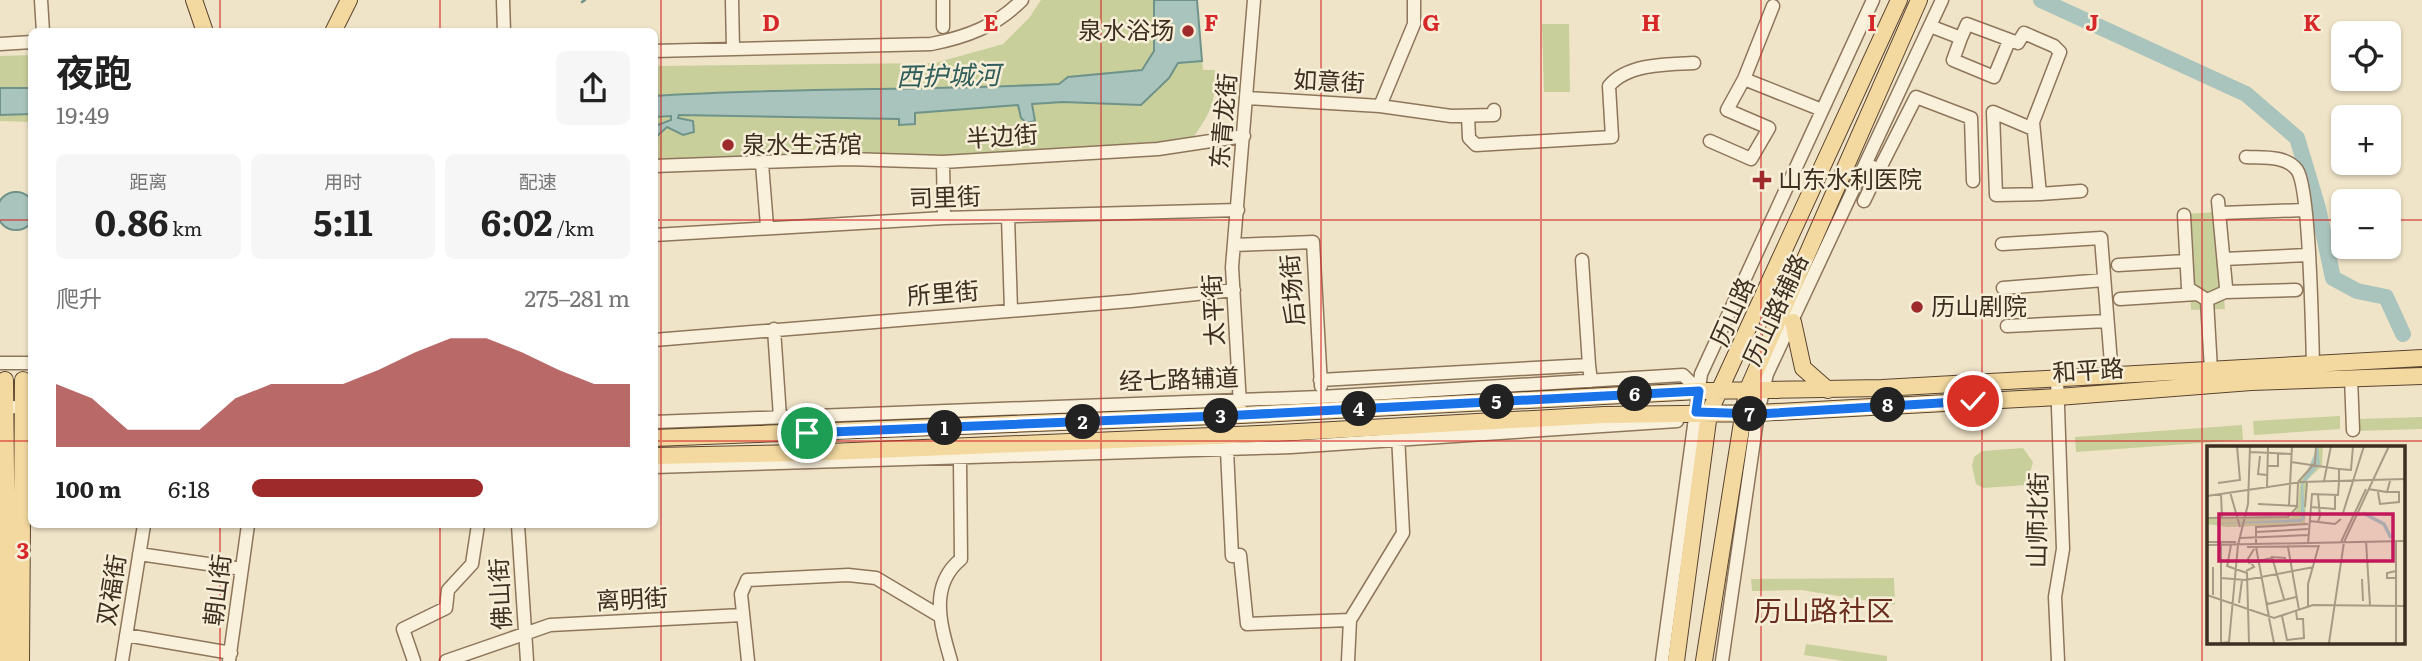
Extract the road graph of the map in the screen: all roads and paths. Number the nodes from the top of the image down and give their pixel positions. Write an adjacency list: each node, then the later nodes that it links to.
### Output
1 (41, 0): 17 (street)
2 (194, 0): 18 (main road)
3 (349, 0): 19 (main road)
4 (503, 0): 20 (street)
5 (732, 0): 25 (street)
6 (943, 0): 16 (street)
7 (1022, 0): 25 (street)
8 (1254, 0): 29 (street, 东青龙街)
9 (1415, 0): 30 (street, 如意街)
10 (1873, 0): 32 (street, 历山路辅路)
11 (1899, 0): 88 (main road, 历山路)
12 (1919, 0): 89 (main road, 历山路)
13 (1942, 0): 15 (street, 历山路辅路)
14 (1773, 6): 28 (street)
15 (1930, 26): 21 (street); 40 (street, 历山路辅路)
16 (943, 27)
17 (43, 28)
18 (204, 28)
19 (335, 28)
20 (505, 28)
21 (1961, 38): 22 (street); 22 (street)
22 (2009, 41): 34 (street)
23 (28, 42): 24 (street)
24 (0, 44)
25 (733, 49): 26 (street)
26 (658, 51)
27 (1693, 63): 33 (street)
28 (1744, 79): 32 (street); 36 (street)
29 (1247, 98): 30 (street, 如意街); 35 (street, 东青龙街)
30 (1380, 106): 33 (street)
31 (1494, 110): 33 (street)
32 (1822, 110): 87 (street, 历山路辅路)
33 (1468, 116)
34 (2034, 129): 45 (street); 45 (street)
35 (1244, 136): 38 (street, 半边街); 47 (street, 东青龙街)
36 (1710, 141)
37 (2246, 157): 48 (street)
38 (943, 162): 39 (street, 半边街); 51 (street)
39 (762, 164): 41 (street, 半边街); 52 (street)
40 (1866, 164): 42 (street); 70 (street, 历山路辅路)
41 (658, 166)
42 (1879, 170): 43 (street); 46 (street)
43 (1973, 181)
44 (2081, 191): 45 (street)
45 (2040, 194)
46 (1864, 201)
47 (1238, 210): 50 (street, 司里街); 55 (street, 东青龙街)
48 (2305, 210): 56 (street); 58 (street)
49 (2184, 215): 59 (street)
50 (1008, 217): 51 (street, 司里街); 68 (street)
51 (944, 218): 52 (street, 司里街)
52 (767, 226): 53 (street, 司里街)
53 (658, 235)
54 (2002, 244): 61 (street)
55 (1234, 245): 64 (street, 太平街); 84 (street, 后场街)
56 (2308, 255): 58 (street); 77 (street)
57 (1582, 260): 78 (street)
58 (2224, 260): 65 (street)
59 (2185, 261): 60 (street); 66 (street)
60 (2119, 265)
61 (2104, 280): 62 (street); 69 (street)
62 (2003, 288)
63 (2296, 289): 65 (street)
64 (1234, 290): 68 (street, 所里街); 93 (street, 太平街)
65 (2225, 292): 66 (street)
66 (2202, 297): 67 (street); 79 (street)
67 (2120, 299)
68 (1011, 310): 72 (street, 所里街)
69 (2107, 321): 71 (street); 80 (street)
70 (1793, 322): 86 (main road); 89 (street, 历山路辅路)
71 (2007, 326)
72 (774, 329): 73 (street, 所里街); 98 (street)
73 (658, 340)
74 (2422, 358): 77 (main road, 和平路)
75 (0, 363): 76 (street)
76 (28, 363)
77 (2314, 364): 79 (main road, 和平路)
78 (1589, 365): 84 (street); 85 (street)
79 (2211, 370): 80 (main road, 和平路)
80 (2112, 376): 83 (main road, 和平路)
81 (2422, 376): 82 (main road, 和平路)
82 (2351, 377): 92 (main road, 和平路); 100 (street)
83 (2057, 379): 86 (main road, 和平路); 92 (street, 山师北街)
84 (1320, 380): 94 (street, 后场街)
85 (1591, 380): 87 (street, 经七路辅道); 94 (street, 经七路辅道)
86 (1829, 390): 89 (main road, 和平路)
87 (1699, 391): 88 (main road, 和平路); 94 (main road, 和平路); 95 (street, 历山路辅路)
88 (1722, 391): 89 (main road, 和平路); 95 (main road, 历山路)
89 (1755, 392): 96 (main road, 历山路)
90 (28, 394): 91 (main road); 91 (street); 121 (main road)
91 (3, 395): 111 (main road)
92 (2058, 397): 96 (main road, 和平路); 133 (street, 山师北街)
93 (1240, 398): 94 (street, 经七路辅道); 97 (street, 太平街); 98 (street, 经七路辅道)
94 (1322, 404): 97 (main road, 和平路)
95 (1703, 413): 96 (main road, 和平路); 101 (main road, 和平路); 129 (street, 历山路辅路); 130 (main road, 历山路)
96 (1751, 414): 131 (main road, 历山路); 132 (street)
97 (1241, 415): 102 (main road, 和平路)
98 (780, 417): 99 (street, 经七路辅道)
99 (658, 422)
100 (2353, 430)
101 (1398, 434): 103 (street); 104 (main road, 和平路); 116 (street)
102 (658, 438)
103 (1227, 450): 105 (street); 116 (street)
104 (658, 456)
105 (960, 460): 106 (street); 115 (street)
106 (658, 467)
107 (143, 528): 112 (street, 双福街)
108 (248, 528): 113 (street, 朝山街)
109 (478, 528): 123 (street)
110 (518, 528): 117 (street, 佛山街)
111 (3, 543): 120 (main road)
112 (139, 554): 113 (street); 118 (street, 双福街)
113 (242, 569): 119 (street, 朝山街)
114 (742, 615): 115 (street); 117 (street, 离明街); 126 (street)
115 (938, 615): 127 (street)
116 (1350, 620): 128 (street)
117 (524, 632): 124 (street, 离明街); 125 (street, 佛山街)
118 (126, 635): 119 (street); 122 (street, 双福街)
119 (230, 657)
120 (8, 661)
121 (20, 661)
122 (122, 661)
123 (414, 661)
124 (446, 661)
125 (527, 661)
126 (748, 661)
127 (951, 661)
128 (1348, 661)
129 (1662, 661)
130 (1676, 661)
131 (1704, 661)
132 (1722, 661)
133 (2058, 661)

